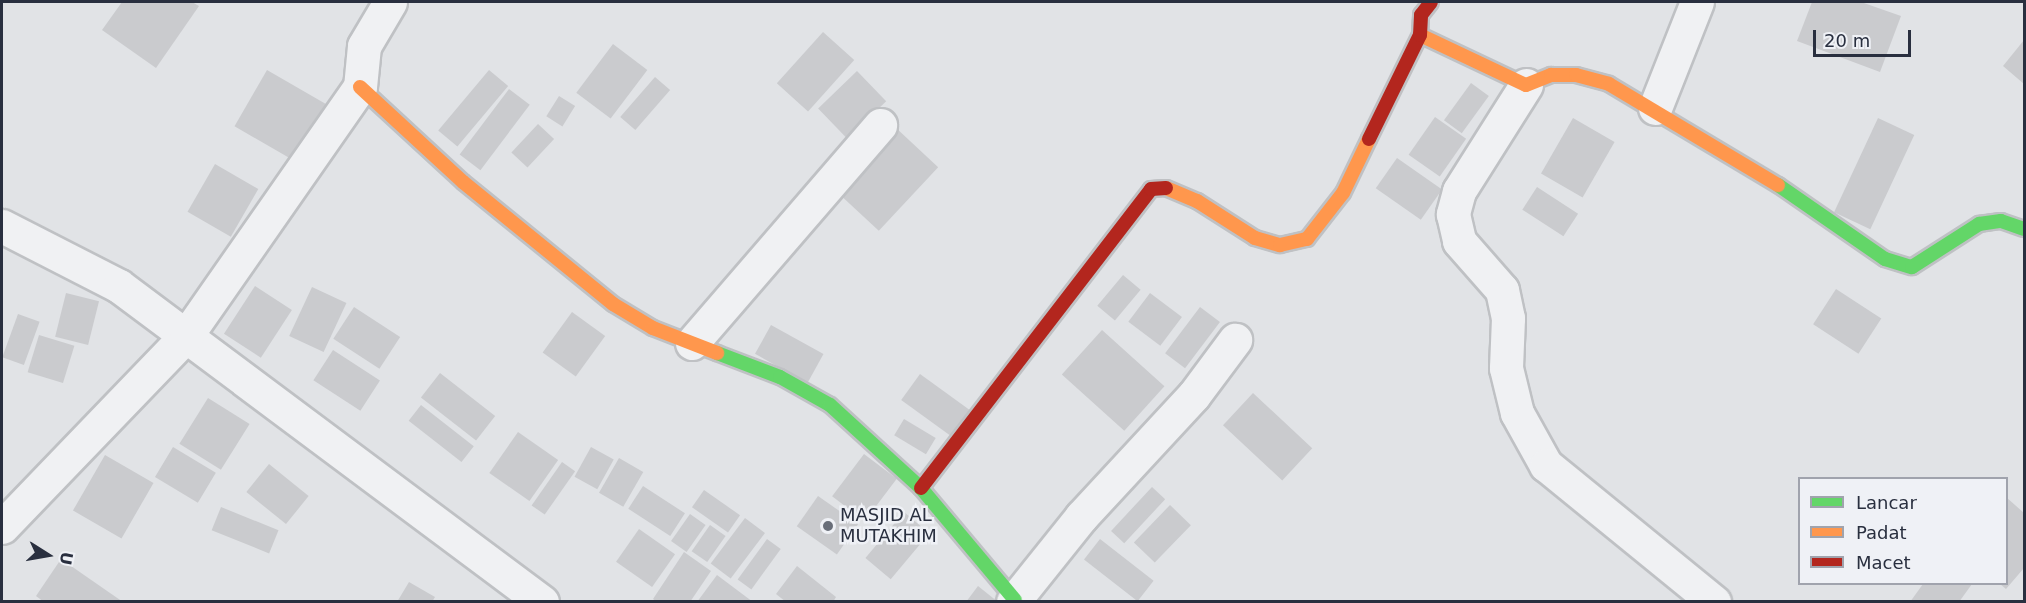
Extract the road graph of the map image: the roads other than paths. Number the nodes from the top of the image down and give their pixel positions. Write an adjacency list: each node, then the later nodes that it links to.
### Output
1 (390, 2): 6 (street)
2 (1431, 2): 4 (street)
3 (1697, 2): 7 (street)
4 (1420, 35): 5 (street); 14 (street)
5 (1526, 85): 7 (street); 18 (street)
6 (360, 87): 11 (street); 13 (street)
7 (1654, 108): 10 (street)
8 (880, 125): 13 (street)
9 (2, 226): 11 (street)
10 (2025, 229)
11 (186, 336): 15 (street); 17 (street)
12 (1235, 340): 16 (street)
13 (692, 343): 14 (street)
14 (921, 488): 16 (street)
15 (2, 527)
16 (1014, 601)
17 (542, 602)
18 (1714, 602)

